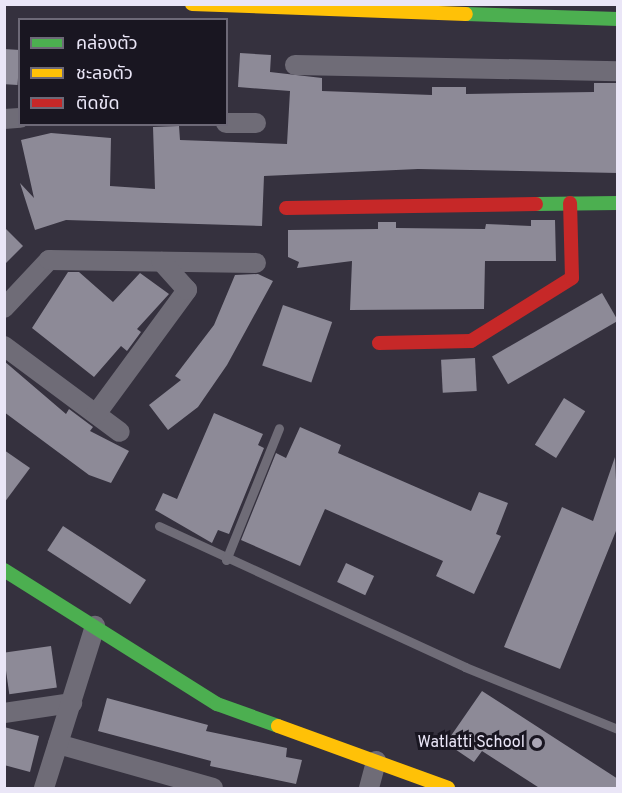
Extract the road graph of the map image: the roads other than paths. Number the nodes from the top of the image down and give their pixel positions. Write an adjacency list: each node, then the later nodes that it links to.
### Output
1 (192, 4): 2 (street)
2 (618, 19)
3 (295, 65): 4 (street)
4 (618, 71)
5 (228, 123): 6 (street)
6 (256, 123)
7 (570, 203): 8 (street); 9 (street); 13 (street)
8 (618, 203)
9 (286, 207)
10 (162, 262): 11 (street); 12 (street); 15 (street)
11 (256, 263)
12 (4, 308)
13 (379, 343)
14 (4, 345): 15 (street)
15 (96, 414): 17 (street)
16 (279, 428): 19 (lane)
17 (120, 432)
18 (159, 526): 19 (lane)
19 (226, 561): 24 (lane)
20 (4, 570): 21 (street)
21 (95, 626): 22 (street); 26 (street)
22 (72, 703): 23 (street); 25 (street)
23 (4, 713)
24 (618, 729)
25 (58, 744): 27 (street); 28 (street)
26 (376, 761): 29 (street); 30 (street)
27 (44, 789)
28 (213, 789)
29 (369, 789)
30 (448, 789)

